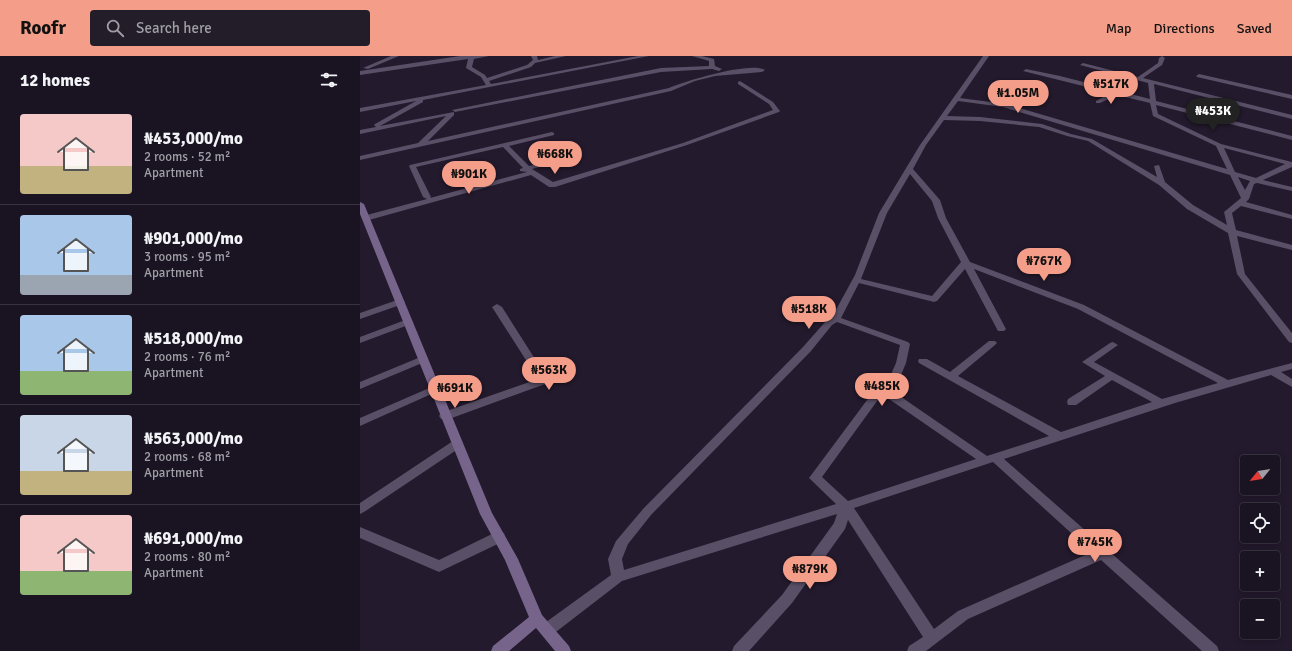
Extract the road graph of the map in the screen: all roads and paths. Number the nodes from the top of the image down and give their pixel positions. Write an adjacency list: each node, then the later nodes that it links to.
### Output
1 (396, 56): 14 (street)
2 (486, 56): 7 (street)
3 (564, 56): 9 (street)
4 (646, 56): 21 (street)
5 (695, 56): 11 (street)
6 (986, 56): 24 (street)
7 (471, 58): 14 (street); 18 (street)
8 (1162, 58): 17 (street)
9 (534, 59): 18 (street)
10 (1083, 65): 17 (street)
11 (712, 67): 15 (street); 30 (street)
12 (762, 70): 15 (street)
13 (1026, 71): 22 (street)
14 (360, 72)
15 (730, 72): 37 (street)
16 (1199, 76): 25 (street)
17 (1139, 79): 19 (street)
18 (486, 80): 21 (street)
19 (1151, 82): 28 (street); 31 (street)
20 (740, 83): 44 (street)
21 (489, 86): 23 (street)
22 (1116, 93): 27 (street); 28 (street)
23 (431, 96): 29 (street); 33 (street)
24 (956, 99): 32 (street); 45 (street)
25 (1291, 100)
26 (464, 102): 30 (street)
27 (1098, 102)
28 (1154, 102): 35 (street); 36 (street)
29 (360, 110)
30 (453, 112): 33 (street); 37 (street)
31 (1292, 117)
32 (942, 118): 43 (street); 47 (street)
33 (363, 131)
34 (552, 134): 38 (street)
35 (1292, 138)
36 (1219, 144): 41 (street); 45 (street)
37 (420, 145): 39 (street)
38 (504, 145): 44 (street); 49 (street)
39 (360, 158)
40 (570, 158): 44 (street)
41 (1292, 164): 46 (street)
42 (1157, 166): 47 (street)
43 (909, 169): 55 (street); 56 (street)
44 (530, 171): 49 (street); 51 (street)
45 (1233, 173): 46 (street); 50 (street)
46 (1257, 181): 48 (street); 50 (street)
47 (1162, 183): 53 (street)
48 (1292, 189)
49 (427, 197): 51 (street)
50 (1243, 201): 52 (street); 53 (street)
51 (363, 212): 57 (main road)
52 (1292, 217)
53 (1233, 232): 54 (street); 64 (street)
54 (1292, 248)
55 (965, 263): 56 (street); 62 (street); 73 (street)
56 (856, 280): 60 (street)
57 (400, 302): 59 (street); 61 (main road)
58 (497, 307): 80 (street)
59 (360, 316)
60 (836, 319): 77 (street); 90 (street)
61 (408, 322): 63 (street); 67 (main road)
62 (1002, 329)
63 (360, 340)
64 (1292, 340)
65 (992, 343): 71 (street)
66 (1113, 345): 72 (street)
67 (423, 359): 75 (street); 76 (main road)
68 (923, 361): 71 (street)
69 (1292, 366): 70 (street)
70 (1272, 371): 73 (street); 74 (street)
71 (951, 376): 82 (street)
72 (1112, 376): 78 (street); 79 (street)
73 (1227, 384): 79 (street)
74 (1292, 384)
75 (360, 386)
76 (434, 389): 80 (main road); 81 (street)
77 (888, 393): 84 (street); 85 (street)
78 (1072, 402)
79 (1161, 403): 82 (street)
80 (445, 416): 83 (main road)
81 (360, 422)
82 (1059, 436): 84 (street)
83 (457, 444): 86 (street); 88 (main road)
84 (990, 459): 85 (street); 89 (street)
85 (846, 506): 90 (street); 93 (street); 96 (street)
86 (360, 509)
87 (360, 532): 88 (street)
88 (499, 536): 91 (main road)
89 (1102, 553): 93 (street); 98 (street)
90 (618, 577): 92 (street)
91 (537, 620): 92 (main road); 94 (main road)
92 (547, 630): 95 (main road)
93 (932, 639): 97 (street)
94 (498, 651)
95 (564, 651)
96 (739, 651)
97 (914, 651)
98 (1212, 651)

